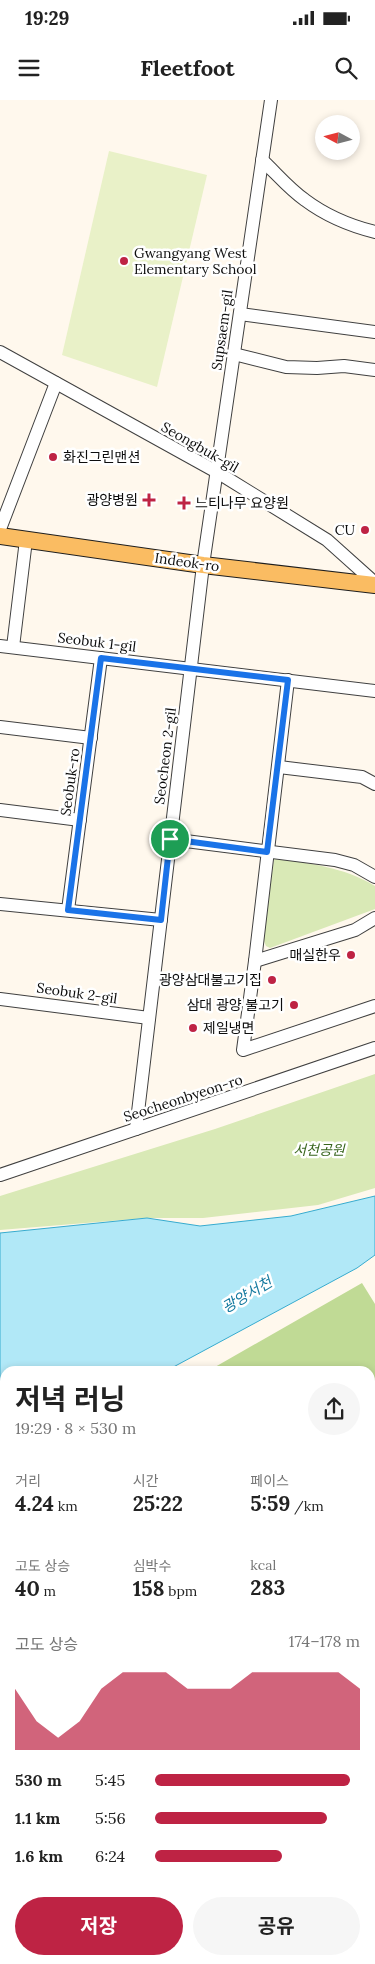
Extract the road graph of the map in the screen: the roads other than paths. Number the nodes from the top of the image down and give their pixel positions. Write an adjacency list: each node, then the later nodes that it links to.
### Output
1 (271, 100): 2 (street, Supsaem-gil)
2 (262, 160): 3 (street); 4 (street, Supsaem-gil)
3 (375, 232)
4 (240, 314): 5 (street); 7 (street, Supsaem-gil)
5 (375, 332)
6 (0, 352): 9 (street, Seongbuk-gil)
7 (234, 354): 8 (street); 10 (street, Supsaem-gil)
8 (375, 370)
9 (56, 383): 10 (street, Seongbuk-gil); 11 (street)
10 (217, 472): 14 (street, Supsaem-gil); 15 (street, Seongbuk-gil)
11 (0, 529)
12 (0, 536): 13 (main road, Indeok-ro)
13 (26, 540): 14 (main road, Indeok-ro); 17 (street)
14 (203, 565): 15 (main road, Indeok-ro); 19 (street, Seocheon 2-gil)
15 (375, 584)
16 (0, 646): 17 (street, Seobuk 1-gil)
17 (13, 647): 18 (street, Seobuk 1-gil)
18 (101, 658): 19 (street, Seobuk 1-gil); 23 (street, Seobuk-ro)
19 (191, 668): 20 (street, Seobuk 1-gil); 28 (street, Seocheon 2-gil)
20 (288, 680): 21 (street, Seobuk 1-gil); 24 (street)
21 (375, 691)
22 (0, 726): 23 (street)
23 (91, 738): 27 (street, Seobuk-ro)
24 (279, 767): 25 (street); 29 (street)
25 (375, 784)
26 (0, 810): 27 (street)
27 (80, 820): 32 (street, Seobuk-ro)
28 (170, 839): 29 (street); 34 (street, Seocheon 2-gil)
29 (267, 852): 30 (street); 35 (street)
30 (375, 877)
31 (0, 904): 32 (street)
32 (68, 910): 34 (street)
33 (375, 918): 35 (street)
34 (161, 920): 38 (street, Seocheon 2-gil)
35 (255, 961): 37 (street)
36 (0, 999): 38 (street, Seobuk 2-gil)
37 (375, 1006)
38 (149, 1018): 40 (street, Seocheon 2-gil)
39 (375, 1048): 40 (street, Seocheonbyeon-ro)
40 (136, 1129): 41 (street, Seocheonbyeon-ro)
41 (0, 1175)

